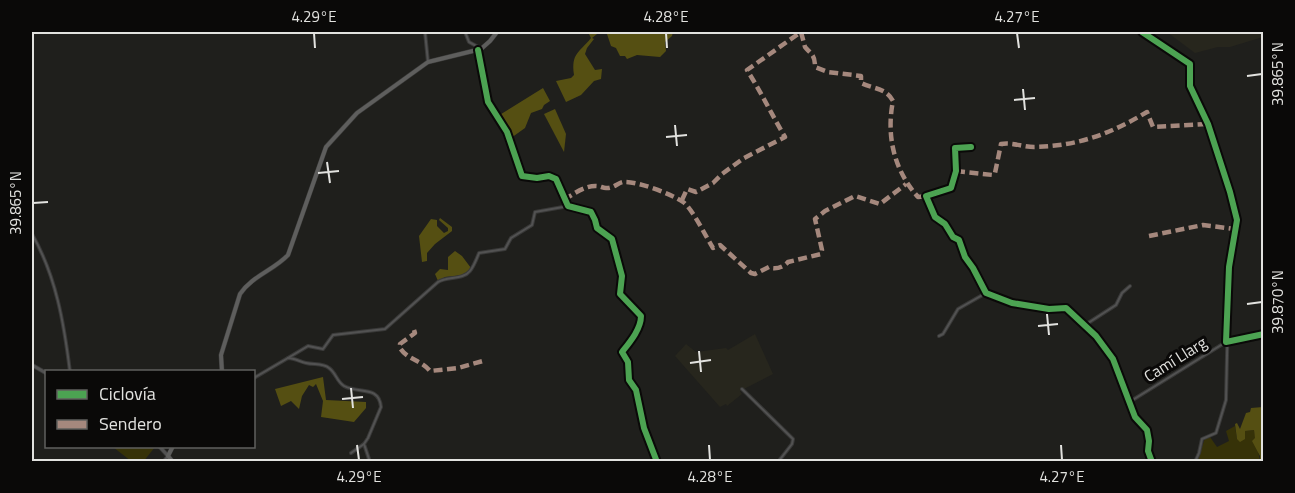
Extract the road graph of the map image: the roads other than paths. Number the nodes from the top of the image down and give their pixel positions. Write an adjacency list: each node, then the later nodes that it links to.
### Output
1 (425, 32): 6 (street)
2 (497, 32): 5 (main road)
3 (1142, 32): 15 (street)
4 (465, 33): 5 (street)
5 (480, 49): 6 (main road); 8 (street)
6 (428, 62): 18 (main road)
7 (971, 147): 11 (street)
8 (565, 203): 16 (street); 30 (street)
9 (32, 234): 17 (street)
10 (1130, 286): 12 (street)
11 (986, 293): 12 (street); 14 (street)
12 (1085, 325): 21 (street)
13 (1263, 334): 15 (street, Camí Llarg)
14 (939, 336)
15 (1226, 342): 21 (street, Camí Llarg); 33 (street)
16 (288, 358): 19 (street); 22 (street)
17 (70, 370)
18 (222, 370)
19 (255, 377)
20 (742, 389): 31 (street)
21 (1130, 401): 32 (street)
22 (364, 444): 25 (street); 29 (street)
23 (160, 448): 26 (street)
24 (172, 448): 26 (main road)
25 (351, 453)
26 (168, 456): 27 (street); 28 (main road)
27 (163, 462)
28 (173, 462)
29 (370, 462)
30 (657, 462)
31 (778, 462)
32 (1152, 462)
33 (1195, 462)

